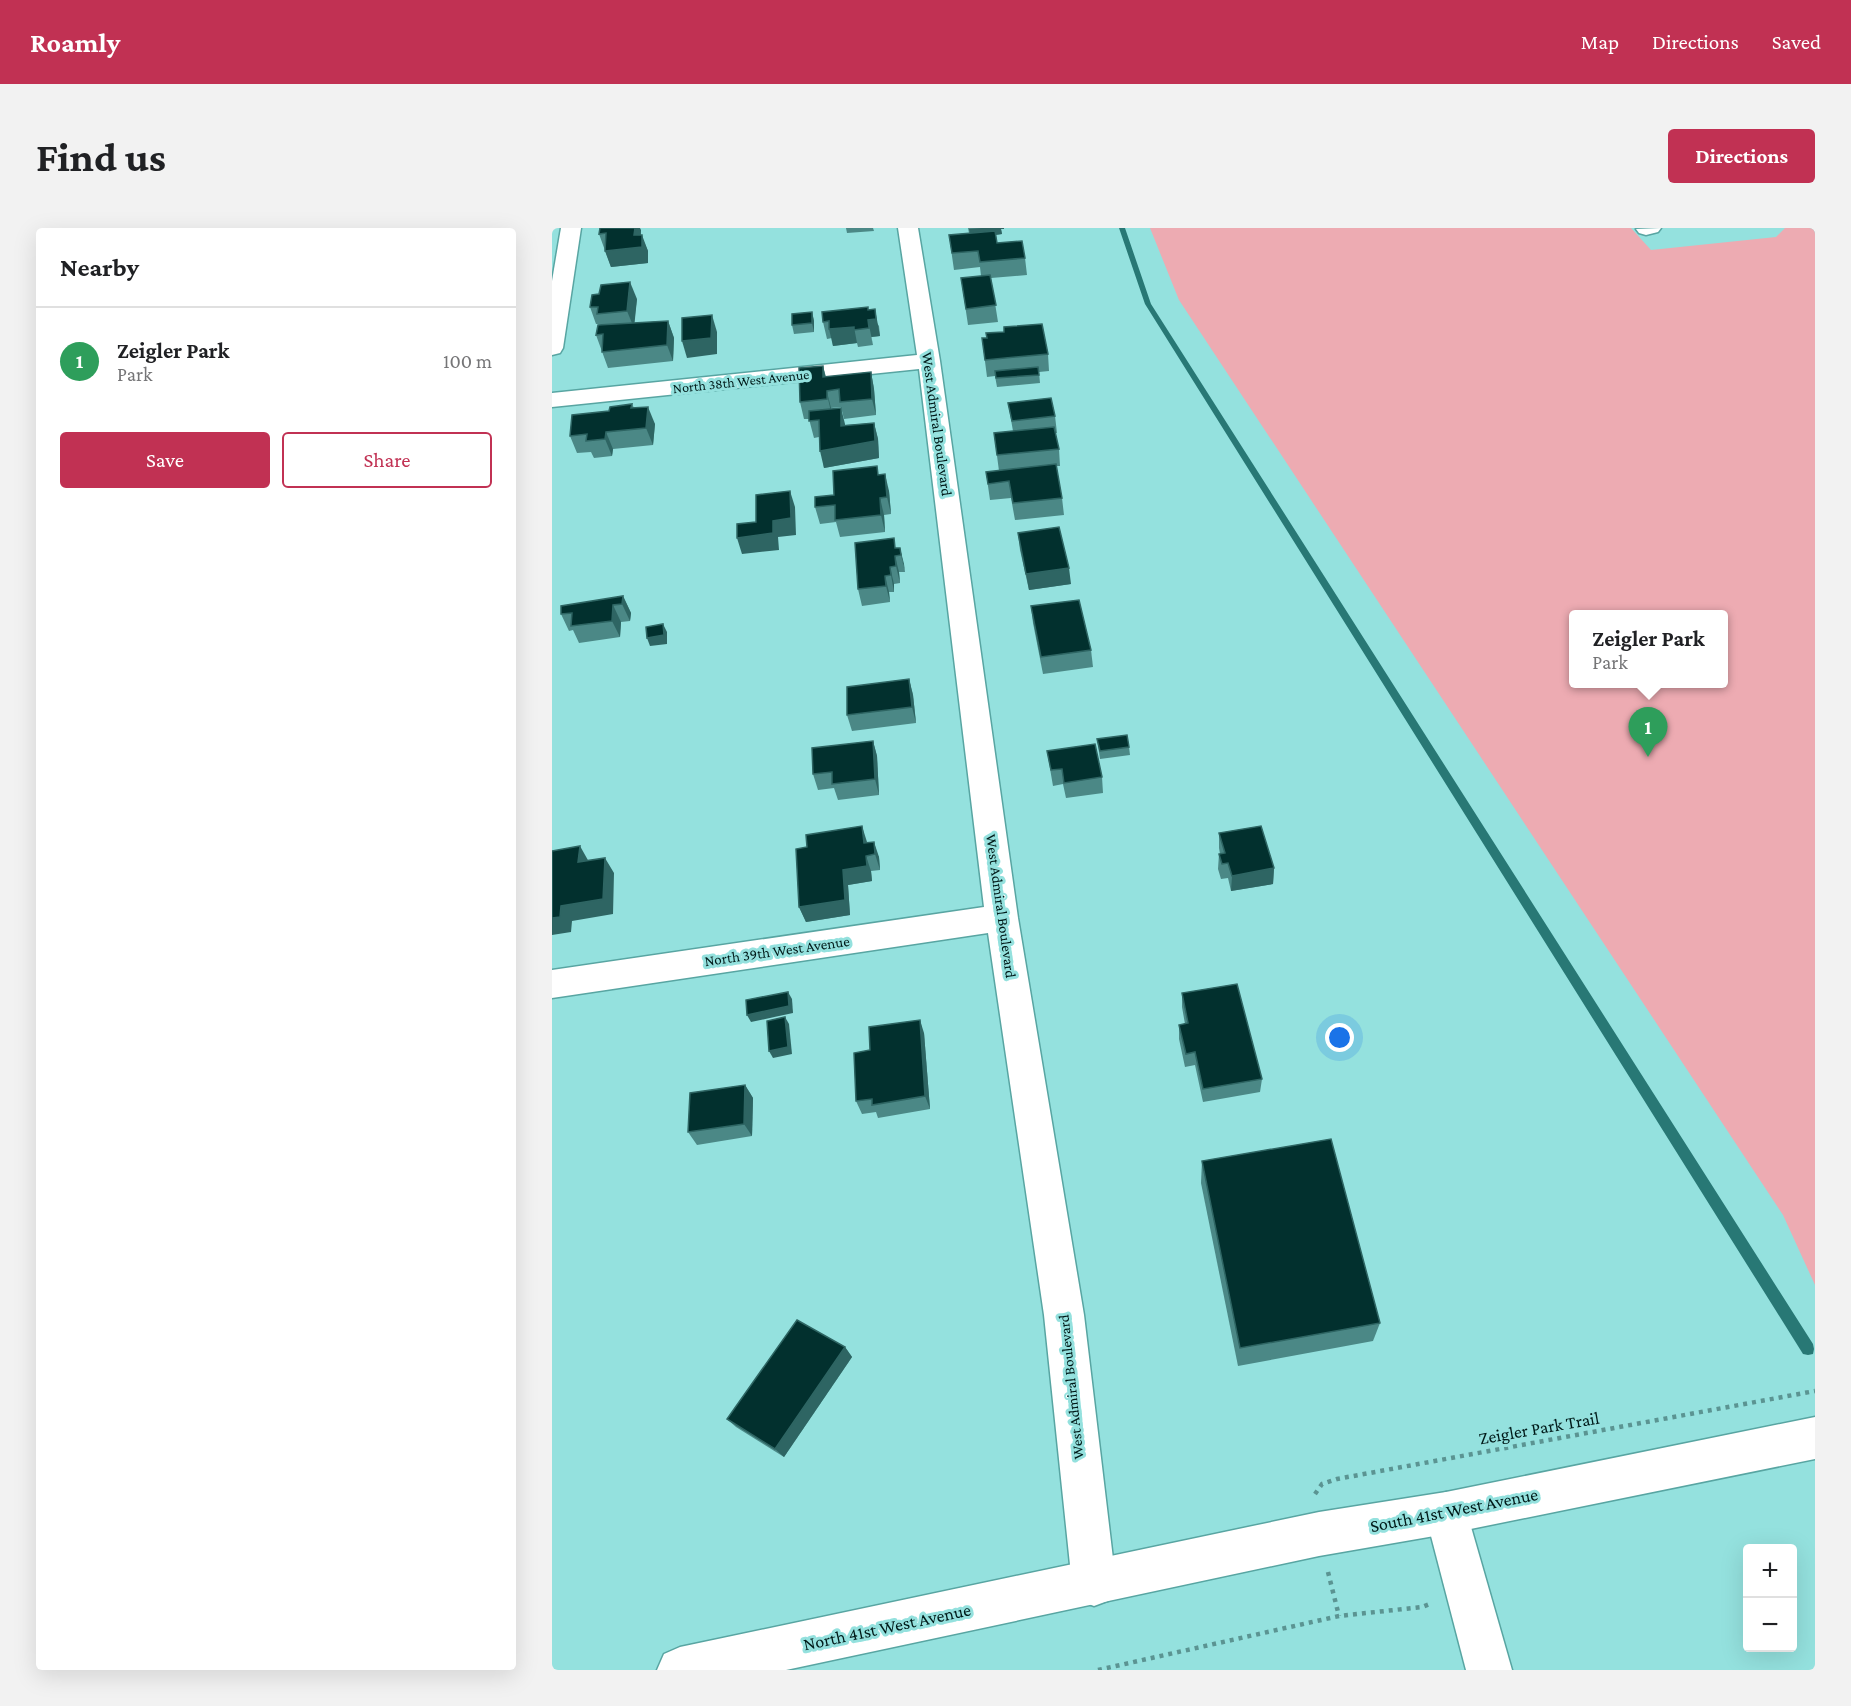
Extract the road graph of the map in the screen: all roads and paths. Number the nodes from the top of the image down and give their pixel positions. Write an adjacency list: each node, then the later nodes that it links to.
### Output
1 (571, 228): 5 (street)
2 (908, 228): 6 (street, West Admiral Boulevard)
3 (1651, 228): 4 (street)
4 (1646, 229)
5 (552, 348)
6 (929, 361): 7 (street, North 38th West Avenue); 8 (street, West Admiral Boulevard)
7 (552, 400)
8 (1002, 918): 9 (street, North 39th West Avenue); 14 (street, West Admiral Boulevard)
9 (552, 984)
10 (1815, 1391): 13 (path, Zeigler Park Trail)
11 (1815, 1438): 12 (street, South 41st West Avenue)
12 (1446, 1513): 13 (street, South 41st West Avenue); 15 (street)
13 (1319, 1534): 14 (street, South 41st West Avenue)
14 (1094, 1584): 16 (street, North 41st West Avenue)
15 (1467, 1591): 17 (path); 18 (street)
16 (680, 1670)
17 (1098, 1670)
18 (1490, 1670)

